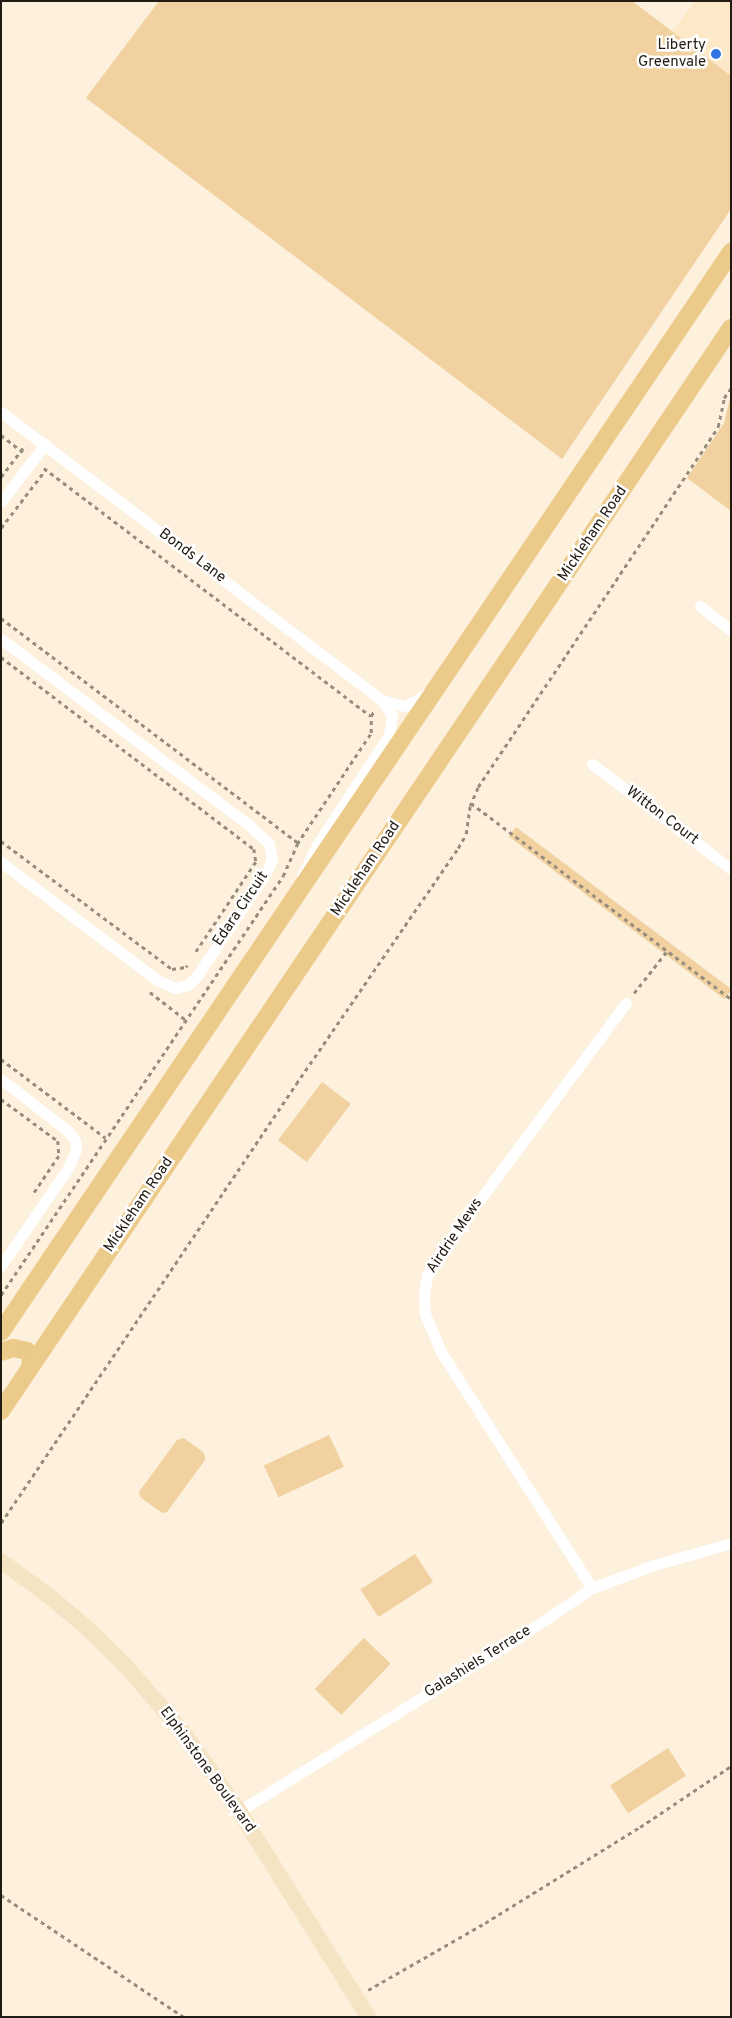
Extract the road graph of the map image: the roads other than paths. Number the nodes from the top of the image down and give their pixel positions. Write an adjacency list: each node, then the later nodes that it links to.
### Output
1 (731, 252): 9 (main road)
2 (731, 328): 20 (main road, Mickleham Road)
3 (1, 412): 4 (street, Bonds Lane)
4 (45, 444): 5 (street); 10 (street, Bonds Lane)
5 (1, 502)
6 (700, 606): 7 (street)
7 (731, 630)
8 (1, 639): 12 (street, Edara Circuit)
9 (440, 680): 10 (street); 14 (main road)
10 (382, 700): 14 (street)
11 (592, 764): 13 (street, Witton Court)
12 (1, 862)
13 (731, 869)
14 (290, 904): 18 (main road)
15 (626, 1003): 24 (street, Airdrie Mews)
16 (1, 1080): 17 (street)
17 (1, 1266)
18 (1, 1332)
19 (1, 1352): 20 (main road)
20 (30, 1366): 21 (main road, Mickleham Road)
21 (1, 1410)
22 (731, 1543): 24 (street, Galashiels Terrace)
23 (1, 1561): 25 (street, Elphinstone Boulevard)
24 (592, 1588): 25 (street, Galashiels Terrace)
25 (239, 1811): 26 (street, Elphinstone Boulevard)
26 (368, 2017)

